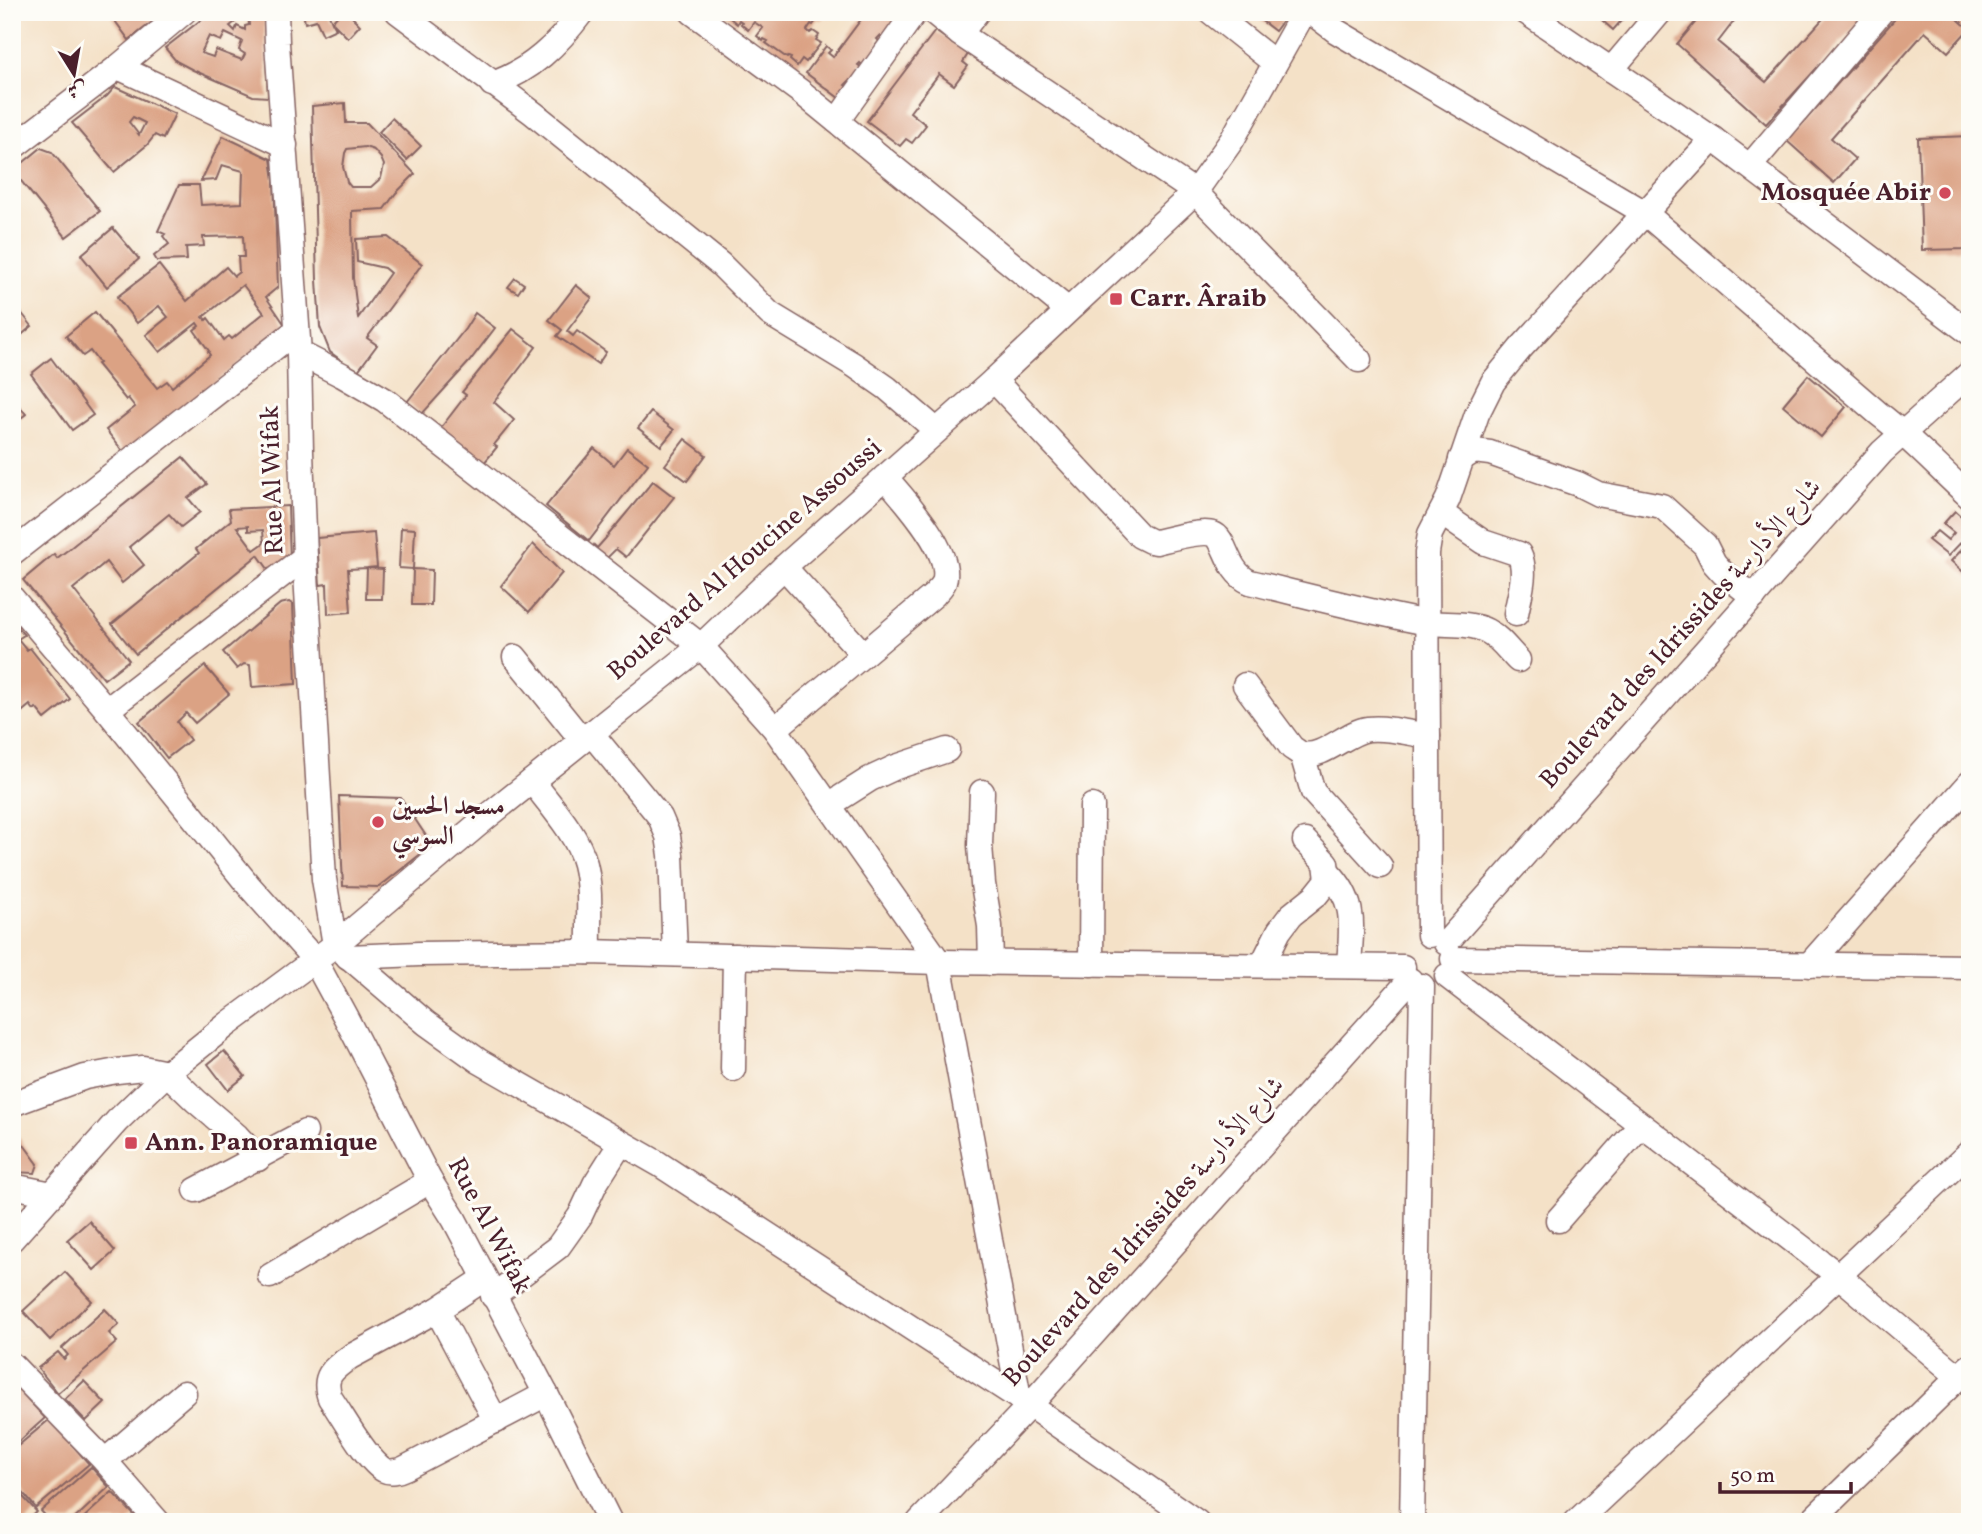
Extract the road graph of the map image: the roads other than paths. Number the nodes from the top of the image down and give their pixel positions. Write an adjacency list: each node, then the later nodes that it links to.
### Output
1 (184, 12): 17 (street)
2 (276, 12): 22 (street, Rue Al Wifak)
3 (398, 12): 19 (street)
4 (582, 12): 19 (street)
5 (692, 12): 20 (street)
6 (915, 12): 20 (street)
7 (933, 12): 15 (street)
8 (977, 12): 15 (street)
9 (1212, 12): 16 (street)
10 (1304, 12): 16 (street, Boulevard Al Houcine Assoussi)
11 (1311, 12): 26 (street)
12 (1526, 12): 18 (street)
13 (1660, 12): 18 (street)
14 (1881, 12): 24 (street)
15 (960, 34): 25 (street)
16 (1275, 63): 25 (street, Boulevard Al Houcine Assoussi)
17 (118, 67): 22 (street); 23 (street)
18 (1611, 70): 21 (street)
19 (492, 84): 33 (street)
20 (837, 121): 27 (street)
21 (1713, 139): 24 (street); 26 (street)
22 (285, 145): 29 (street, Rue Al Wifak)
23 (12, 148)
24 (1750, 166): 28 (street)
25 (1195, 192): 27 (street, Boulevard Al Houcine Assoussi); 30 (street)
26 (1645, 213): 34 (street); 35 (street)
27 (1068, 310): 32 (street, Boulevard Al Houcine Assoussi)
28 (1970, 333)
29 (298, 341): 39 (street); 40 (street, Rue Al Wifak); 46 (street)
30 (1359, 360)
31 (1970, 373): 34 (street, Boulevard des Idrissides شارع الأدارسة)
32 (993, 380): 33 (street, Boulevard Al Houcine Assoussi); 45 (street)
33 (936, 430): 36 (street, Boulevard Al Houcine Assoussi)
34 (1904, 433): 37 (street); 42 (street, Boulevard des Idrissides شارع الأدارسة)
35 (1461, 459): 38 (street); 42 (street)
36 (885, 477): 41 (street, Boulevard Al Houcine Assoussi); 47 (street)
37 (1970, 497)
38 (1441, 513): 44 (street); 45 (street)
39 (12, 553)
40 (305, 557): 51 (street); 65 (street, Rue Al Wifak)
41 (784, 567): 46 (street, Boulevard Al Houcine Assoussi); 47 (street)
42 (1754, 597): 70 (street, Boulevard des Idrissides شارع الأدارسة)
43 (12, 598): 51 (street, Rue Al Wifak)
44 (1516, 614)
45 (1428, 623): 49 (street); 54 (street)
46 (701, 646): 52 (street); 53 (street, Boulevard Al Houcine Assoussi)
47 (863, 654): 52 (street)
48 (515, 657): 53 (street)
49 (1518, 660)
50 (1245, 685): 56 (street)
51 (107, 710): 69 (street, Rue Al Wifak)
52 (775, 729): 60 (street)
53 (586, 736): 57 (street, Boulevard Al Houcine Assoussi); 67 (street)
54 (1428, 736): 56 (street); 70 (street)
55 (947, 750): 60 (street)
56 (1301, 754): 63 (street)
57 (532, 781): 65 (street, Boulevard Al Houcine Assoussi); 66 (street)
58 (1970, 783): 75 (street)
59 (982, 792): 72 (street)
60 (829, 805): 71 (street)
61 (1092, 806): 73 (street)
62 (1305, 841): 64 (street)
63 (1380, 866)
64 (1328, 872): 74 (street); 76 (street)
65 (341, 951): 66 (street); 69 (street, Boulevard Al Houcine Assoussi); 83 (street)
66 (589, 952): 67 (street)
67 (676, 954): 68 (street)
68 (735, 956): 71 (street); 78 (street)
69 (314, 959): 79 (street, Boulevard Al Houcine Assoussi); 86 (street, Rue Al Wifak)
70 (1425, 959): 75 (street); 76 (street); 81 (street); 100 (street, Boulevard des Idrissides شارع الأدارسة); 107 (street)
71 (939, 962): 72 (street); 100 (street)
72 (991, 962): 73 (street)
73 (1091, 964): 74 (street)
74 (1262, 965): 76 (street)
75 (1809, 965): 77 (street)
76 (1349, 966)
77 (1970, 967)
78 (733, 1069)
79 (167, 1073): 80 (street); 85 (street); 89 (street, Boulevard Al Houcine Assoussi)
80 (12, 1104)
81 (1641, 1125): 90 (street); 93 (street)
82 (305, 1132): 85 (street)
83 (621, 1143): 94 (street); 100 (street)
84 (1970, 1152): 93 (street)
85 (258, 1158): 88 (street)
86 (430, 1181): 92 (street); 94 (street, Rue Al Wifak)
87 (12, 1186): 89 (street)
88 (196, 1191)
89 (52, 1194): 91 (street, Boulevard Al Houcine Assoussi)
90 (1558, 1220)
91 (12, 1239)
92 (270, 1276)
93 (1839, 1276): 97 (street); 108 (street)
94 (489, 1288): 95 (street); 99 (street, Rue Al Wifak)
95 (437, 1310): 101 (street); 101 (street)
96 (12, 1364): 102 (street)
97 (1964, 1372): 109 (street)
98 (184, 1393): 102 (street)
99 (546, 1394): 101 (street); 104 (street, Rue Al Wifak)
100 (1024, 1402): 105 (street, Boulevard des Idrissides شارع الأدارسة); 106 (street)
101 (496, 1421)
102 (105, 1461): 103 (street)
103 (158, 1522)
104 (610, 1522)
105 (919, 1522)
106 (1197, 1522)
107 (1412, 1522)
108 (1576, 1522)
109 (1810, 1522)

